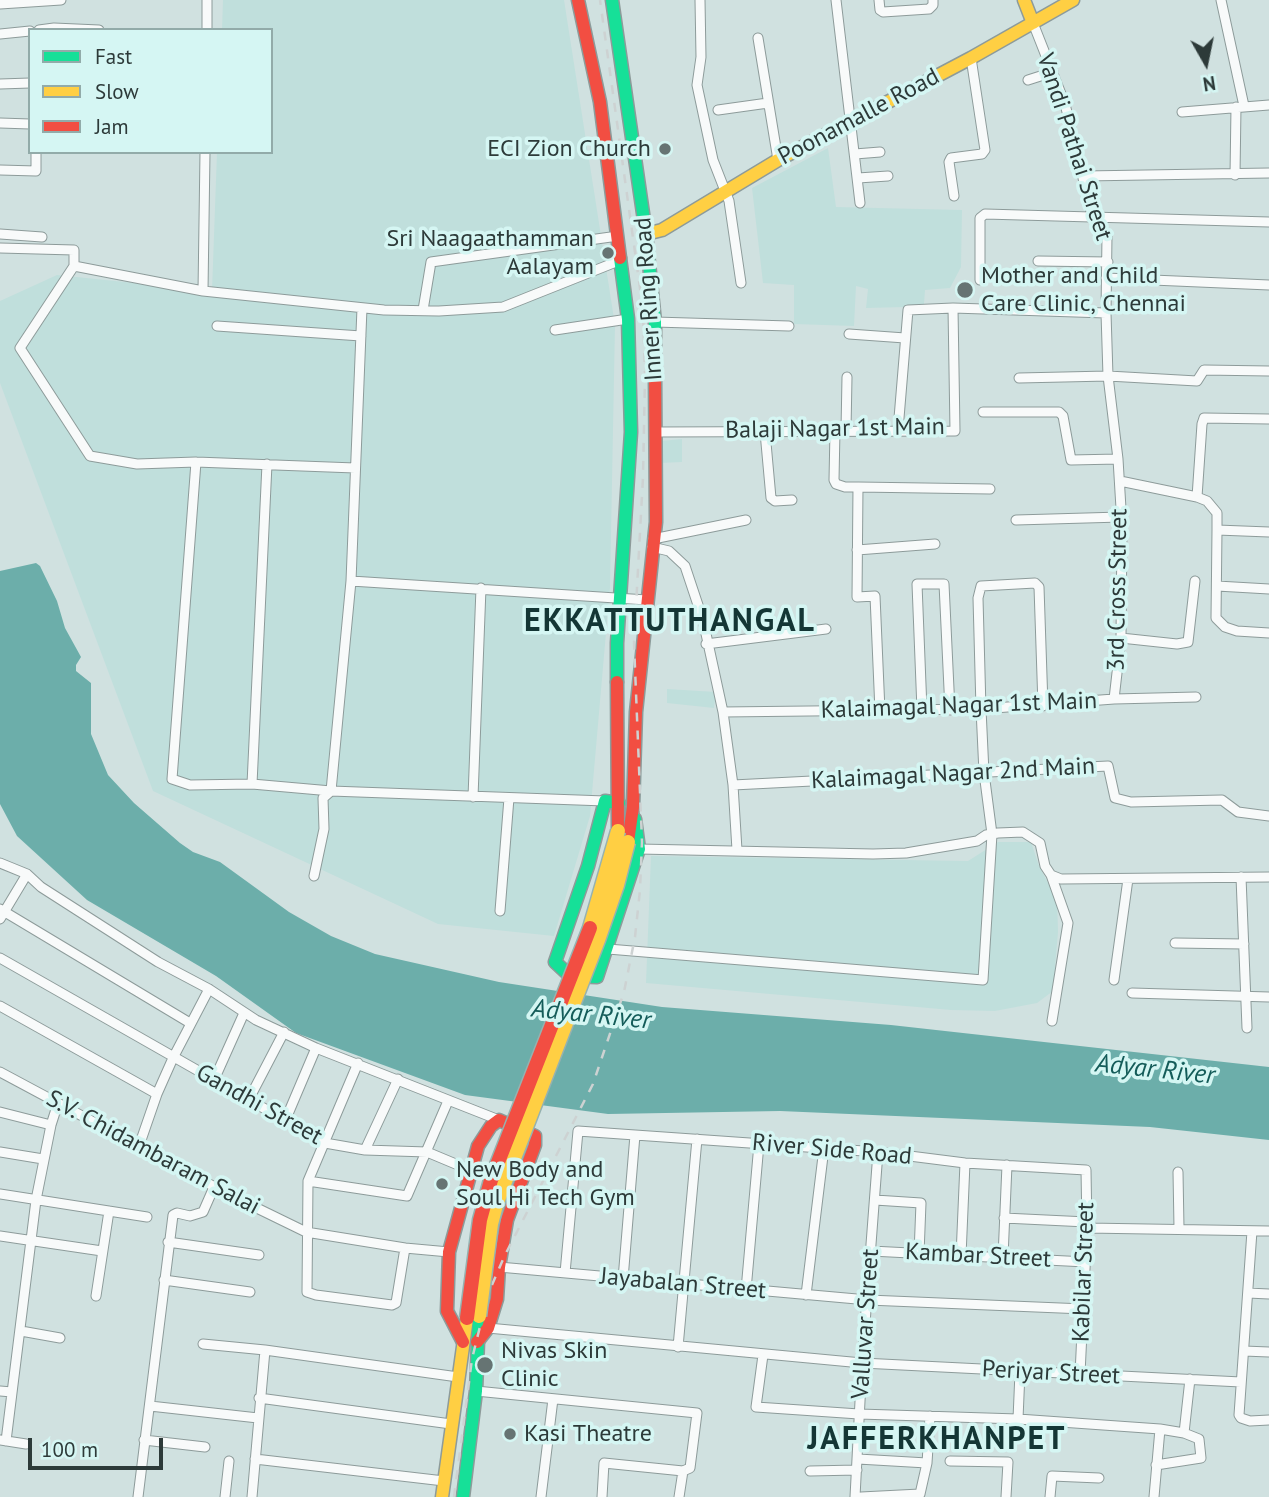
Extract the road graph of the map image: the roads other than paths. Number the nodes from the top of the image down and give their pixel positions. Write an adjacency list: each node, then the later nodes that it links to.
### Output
1 (61, 0): 12 (street)
2 (207, 0): 14 (street)
3 (578, 0): 49 (main road, Inner Ring Road)
4 (612, 0): 48 (main road, Inner Ring Road)
5 (701, 0): 42 (street)
6 (836, 0): 28 (street)
7 (879, 0): 8 (street)
8 (933, 0)
9 (1024, 0): 13 (main road)
10 (1073, 0): 13 (main road, Poonamalle Road)
11 (1221, 0): 25 (street)
12 (0, 4)
13 (1033, 23): 18 (main road, Poonamalle Road); 19 (street, Vandi Pathai Street)
14 (207, 28)
15 (28, 31): 16 (street)
16 (0, 34)
17 (758, 38): 23 (street)
18 (971, 58): 28 (main road, Poonamalle Road); 43 (street)
19 (1053, 72): 20 (street); 40 (street, Vandi Pathai Street)
20 (1028, 80)
21 (28, 83): 22 (street)
22 (0, 84)
23 (768, 103): 26 (street); 35 (street)
24 (1269, 105): 25 (street)
25 (1240, 107): 27 (street); 38 (street)
26 (718, 110)
27 (1182, 112)
28 (852, 121): 34 (street); 35 (main road, Poonamalle Road)
29 (0, 123): 30 (street)
30 (28, 124)
31 (880, 152): 34 (street)
32 (36, 154): 36 (street)
33 (205, 154): 60 (street)
34 (855, 154): 41 (street)
35 (778, 160): 42 (main road, Poonamalle Road)
36 (0, 170)
37 (1269, 173): 38 (street)
38 (1235, 175): 40 (street)
39 (888, 176): 41 (street)
40 (1084, 176): 45 (street, Vandi Pathai Street)
41 (858, 178): 44 (street)
42 (726, 192): 48 (main road, Poonamalle Road); 58 (street)
43 (954, 196)
44 (860, 202)
45 (1091, 215): 46 (street); 54 (street, Vandi Pathai Street); 57 (street)
46 (1269, 222)
47 (0, 234): 50 (street)
48 (646, 234): 66 (main road, Inner Ring Road)
49 (618, 236): 52 (main road, Inner Ring Road); 63 (street)
50 (42, 237)
51 (0, 248): 55 (street)
52 (621, 260): 63 (street); 65 (main road, Inner Ring Road)
53 (1038, 261): 54 (street)
54 (1108, 262): 56 (street, Vandi Pathai Street)
55 (74, 266): 60 (street); 85 (street)
56 (1106, 278): 59 (street); 64 (street, Vandi Pathai Street)
57 (980, 280)
58 (741, 283)
59 (1269, 285)
60 (203, 291): 61 (street)
61 (362, 308): 63 (street); 71 (street)
62 (953, 308): 64 (street); 72 (street); 81 (street, Balaji Nagar 1st Main)
63 (423, 310)
64 (1106, 313): 74 (street, Vandi Pathai Street)
65 (628, 318): 69 (street); 106 (main road, Inner Ring Road)
66 (656, 322): 68 (street); 82 (main road, Inner Ring Road)
67 (216, 326): 71 (street)
68 (789, 326)
69 (555, 330)
70 (849, 334): 72 (street)
71 (361, 336): 87 (street)
72 (905, 338): 81 (street)
73 (1269, 371): 74 (street)
74 (1108, 376): 76 (street); 84 (street, Vandi Pathai Street)
75 (846, 377): 80 (street)
76 (1019, 378)
77 (983, 412): 84 (street)
78 (1269, 419): 91 (street)
79 (835, 430): 80 (street, Balaji Nagar 1st Main); 83 (street, Balaji Nagar 1st Main); 89 (street)
80 (846, 430): 81 (street, Balaji Nagar 1st Main)
81 (898, 430)
82 (655, 432): 83 (street, Balaji Nagar 1st Main); 98 (main road, Inner Ring Road)
83 (765, 432): 92 (street)
84 (1118, 459): 88 (street, Vandi Pathai Street)
85 (197, 462): 86 (street); 121 (street)
86 (267, 464): 87 (street); 121 (street)
87 (355, 468): 102 (street)
88 (1120, 481): 91 (street); 93 (street, 3rd Cross Street)
89 (858, 487): 90 (street); 100 (street)
90 (990, 489)
91 (1197, 497): 96 (street)
92 (792, 500)
93 (1121, 517): 95 (street); 110 (street, 3rd Cross Street)
94 (746, 520): 98 (street)
95 (1016, 520)
96 (1217, 530): 97 (street); 103 (street)
97 (1269, 531)
98 (652, 543): 107 (main road, Inner Ring Road); 111 (street)
99 (935, 544): 100 (street)
100 (857, 550): 118 (street)
101 (1195, 581): 110 (street)
102 (351, 582): 104 (street); 123 (street)
103 (1217, 586): 105 (street); 109 (street)
104 (481, 588): 106 (street); 124 (street)
105 (1269, 589)
106 (620, 598): 107 (street); 126 (main road, Inner Ring Road)
107 (647, 600): 126 (main road, Inner Ring Road)
108 (826, 629): 111 (street)
109 (1269, 633)
110 (1121, 638): 113 (street, 3rd Cross Street)
111 (706, 644): 119 (street)
112 (1196, 697): 113 (street, Kalaimagal Nagar 1st Main)
113 (1115, 699): 114 (street, Kalaimagal Nagar 1st Main)
114 (1043, 706): 115 (street, Kalaimagal Nagar 1st Main); 115 (street)
115 (981, 709): 117 (street, Kalaimagal Nagar 1st Main); 120 (street)
116 (922, 710): 117 (street, Kalaimagal Nagar 1st Main); 117 (street); 118 (street, Kalaimagal Nagar 1st Main)
117 (950, 710)
118 (880, 711): 119 (street, Kalaimagal Nagar 1st Main)
119 (723, 712): 122 (street)
120 (984, 773): 122 (street, Kalaimagal Nagar 2nd Main); 127 (street, Kalaimagal Nagar 2nd Main); 128 (street)
121 (252, 784): 123 (street)
122 (733, 785): 130 (street)
123 (331, 791): 124 (street); 133 (street)
124 (473, 797): 125 (street)
125 (509, 798): 126 (street); 138 (street)
126 (619, 804): 129 (main road, Inner Ring Road); 142 (main road)
127 (1269, 816)
128 (992, 834): 130 (street); 134 (street); 142 (street)
129 (628, 841): 130 (street); 142 (main road); 223 (main road, bridge)
130 (737, 850)
131 (0, 863): 132 (street)
132 (27, 874): 139 (street); 145 (street)
133 (314, 876)
134 (1051, 876): 137 (street); 151 (street)
135 (1241, 877): 136 (street); 137 (street); 141 (street)
136 (1269, 877)
137 (1128, 879): 144 (street)
138 (500, 911)
139 (1, 913): 152 (street)
140 (1175, 943): 141 (street)
141 (1244, 944): 147 (street)
142 (608, 949)
143 (0, 958): 156 (street, Gandhi Street)
144 (1114, 980)
145 (209, 989): 150 (street); 152 (street)
146 (1132, 993): 147 (street)
147 (1246, 995): 148 (street); 153 (street)
148 (1269, 997)
149 (0, 1006): 161 (street)
150 (244, 1013): 154 (street); 160 (street)
151 (1052, 1021)
152 (190, 1023): 156 (street)
153 (1247, 1028)
154 (284, 1032): 155 (street); 162 (street)
155 (316, 1048): 157 (street); 167 (street)
156 (173, 1058): 160 (street, Gandhi Street); 161 (street)
157 (358, 1063): 159 (street); 171 (street)
158 (0, 1072): 164 (street, S.V. Chidambaram Salai)
159 (398, 1079): 163 (street); 175 (street)
160 (214, 1080): 162 (street, Gandhi Street)
161 (157, 1094): 173 (street)
162 (249, 1098): 167 (street, Gandhi Street)
163 (448, 1101): 166 (street); 177 (street)
164 (58, 1103): 168 (street); 173 (street, S.V. Chidambaram Salai)
165 (0, 1112): 168 (street)
166 (499, 1120): 182 (main road); 210 (main road)
167 (285, 1121): 171 (street, Gandhi Street)
168 (51, 1125): 179 (street)
169 (635, 1135): 170 (street, River Side Road); 211 (street, River Side Road); 212 (street)
170 (697, 1139): 172 (street, River Side Road); 214 (street)
171 (325, 1143): 175 (street, Gandhi Street); 185 (street)
172 (760, 1144): 174 (street, River Side Road); 215 (street)
173 (139, 1146): 186 (street, S.V. Chidambaram Salai)
174 (824, 1148): 178 (street, River Side Road); 219 (street)
175 (365, 1150): 177 (street, Gandhi Street)
176 (0, 1152): 179 (street)
177 (426, 1152): 182 (street, Gandhi Street); 185 (street)
178 (878, 1152): 180 (street, River Side Road); 189 (street, Valluvar Street)
179 (43, 1159): 188 (street)
180 (965, 1163): 181 (street, River Side Road); 207 (street)
181 (1007, 1165): 183 (street, River Side Road); 192 (street)
182 (470, 1170): 204 (main road)
183 (1086, 1170): 193 (street, Kabilar Street)
184 (1178, 1172): 194 (street)
185 (308, 1181): 197 (street)
186 (214, 1187): 197 (street, S.V. Chidambaram Salai); 200 (street)
187 (0, 1195): 188 (street)
188 (37, 1200): 190 (street); 199 (street)
189 (876, 1200): 203 (street, Valluvar Street); 205 (street)
190 (109, 1211): 191 (street); 202 (street)
191 (147, 1217)
192 (1004, 1218): 193 (street); 208 (street)
193 (1087, 1225): 194 (street); 209 (street, Kabilar Street)
194 (1179, 1228): 195 (street)
195 (1252, 1231): 196 (street); 217 (street)
196 (1269, 1231)
197 (306, 1232): 201 (street, S.V. Chidambaram Salai); 201 (street)
198 (0, 1236): 199 (street)
199 (31, 1241): 202 (street); 224 (street)
200 (168, 1242): 206 (street); 213 (street)
201 (404, 1248): 204 (street, S.V. Chidambaram Salai)
202 (102, 1251): 220 (street)
203 (871, 1251): 205 (street, Kambar Street); 221 (street, Valluvar Street)
204 (449, 1252): 226 (main road)
205 (919, 1254): 207 (street, Kambar Street)
206 (259, 1255)
207 (961, 1256): 208 (street, Kambar Street)
208 (1003, 1256): 209 (street, Kambar Street)
209 (1086, 1262): 222 (street, Kabilar Street)
210 (499, 1267): 211 (street, Jayabalan Street); 223 (main road)
211 (565, 1273): 212 (street, Jayabalan Street)
212 (623, 1279): 214 (street, Jayabalan Street)
213 (164, 1280): 216 (street); 244 (street)
214 (685, 1284): 215 (street, Jayabalan Street); 228 (street)
215 (746, 1290): 219 (street, Jayabalan Street)
216 (250, 1292)
217 (1248, 1293): 218 (street); 230 (street)
218 (1269, 1294)
219 (806, 1295): 221 (street, Jayabalan Street)
220 (96, 1296)
221 (868, 1300): 222 (street, Jayabalan Street); 233 (street, Valluvar Street)
222 (1084, 1309): 235 (street, Kabilar Street)
223 (478, 1321): 226 (main road); 228 (street, Periyar Street)
224 (21, 1331): 225 (street); 241 (street)
225 (60, 1338)
226 (470, 1342): 236 (main road); 240 (main road)
227 (203, 1344): 229 (street)
228 (678, 1347): 232 (street, Periyar Street)
229 (265, 1350): 236 (street); 242 (street)
230 (1244, 1351): 231 (street); 238 (street)
231 (1269, 1352)
232 (762, 1355): 233 (street, Periyar Street); 245 (street)
233 (862, 1363): 234 (street, Periyar Street); 245 (street, Valluvar Street)
234 (1020, 1372): 235 (street, Periyar Street); 248 (street)
235 (1080, 1374): 237 (street, Periyar Street)
236 (458, 1377): 250 (main road)
237 (1190, 1379): 238 (street, Periyar Street); 252 (street)
238 (1241, 1382): 249 (street)
239 (0, 1391): 241 (street)
240 (476, 1391): 243 (street); 272 (main road)
241 (12, 1392): 254 (street)
242 (259, 1398): 247 (street); 250 (street)
243 (553, 1399): 263 (street); 273 (street)
244 (150, 1406): 247 (street); 253 (street)
245 (859, 1414): 246 (street); 258 (street, Valluvar Street)
246 (930, 1416): 248 (street); 261 (street)
247 (258, 1418): 257 (street)
248 (1018, 1419): 251 (street)
249 (1269, 1420)
250 (451, 1424): 267 (main road)
251 (1160, 1429): 252 (street); 262 (street)
252 (1184, 1433): 262 (street)
253 (144, 1440): 256 (street); 268 (street)
254 (3, 1441): 255 (street)
255 (26, 1444)
256 (205, 1447)
257 (255, 1459): 267 (street); 270 (street)
258 (858, 1460): 261 (street); 265 (street, Valluvar Street)
259 (229, 1461): 269 (street)
260 (950, 1461): 277 (street)
261 (927, 1463): 276 (street)
262 (1156, 1465): 279 (street)
263 (683, 1471): 274 (street); 275 (street)
264 (810, 1471): 265 (street)
265 (857, 1471): 276 (street, Valluvar Street)
266 (1099, 1478): 278 (street)
267 (443, 1481): 271 (main road)
268 (138, 1497)
269 (225, 1497)
270 (252, 1497)
271 (442, 1497)
272 (463, 1497)
273 (541, 1497)
274 (602, 1497)
275 (679, 1497)
276 (858, 1497)
277 (1006, 1497)
278 (1050, 1497)
279 (1154, 1497)

